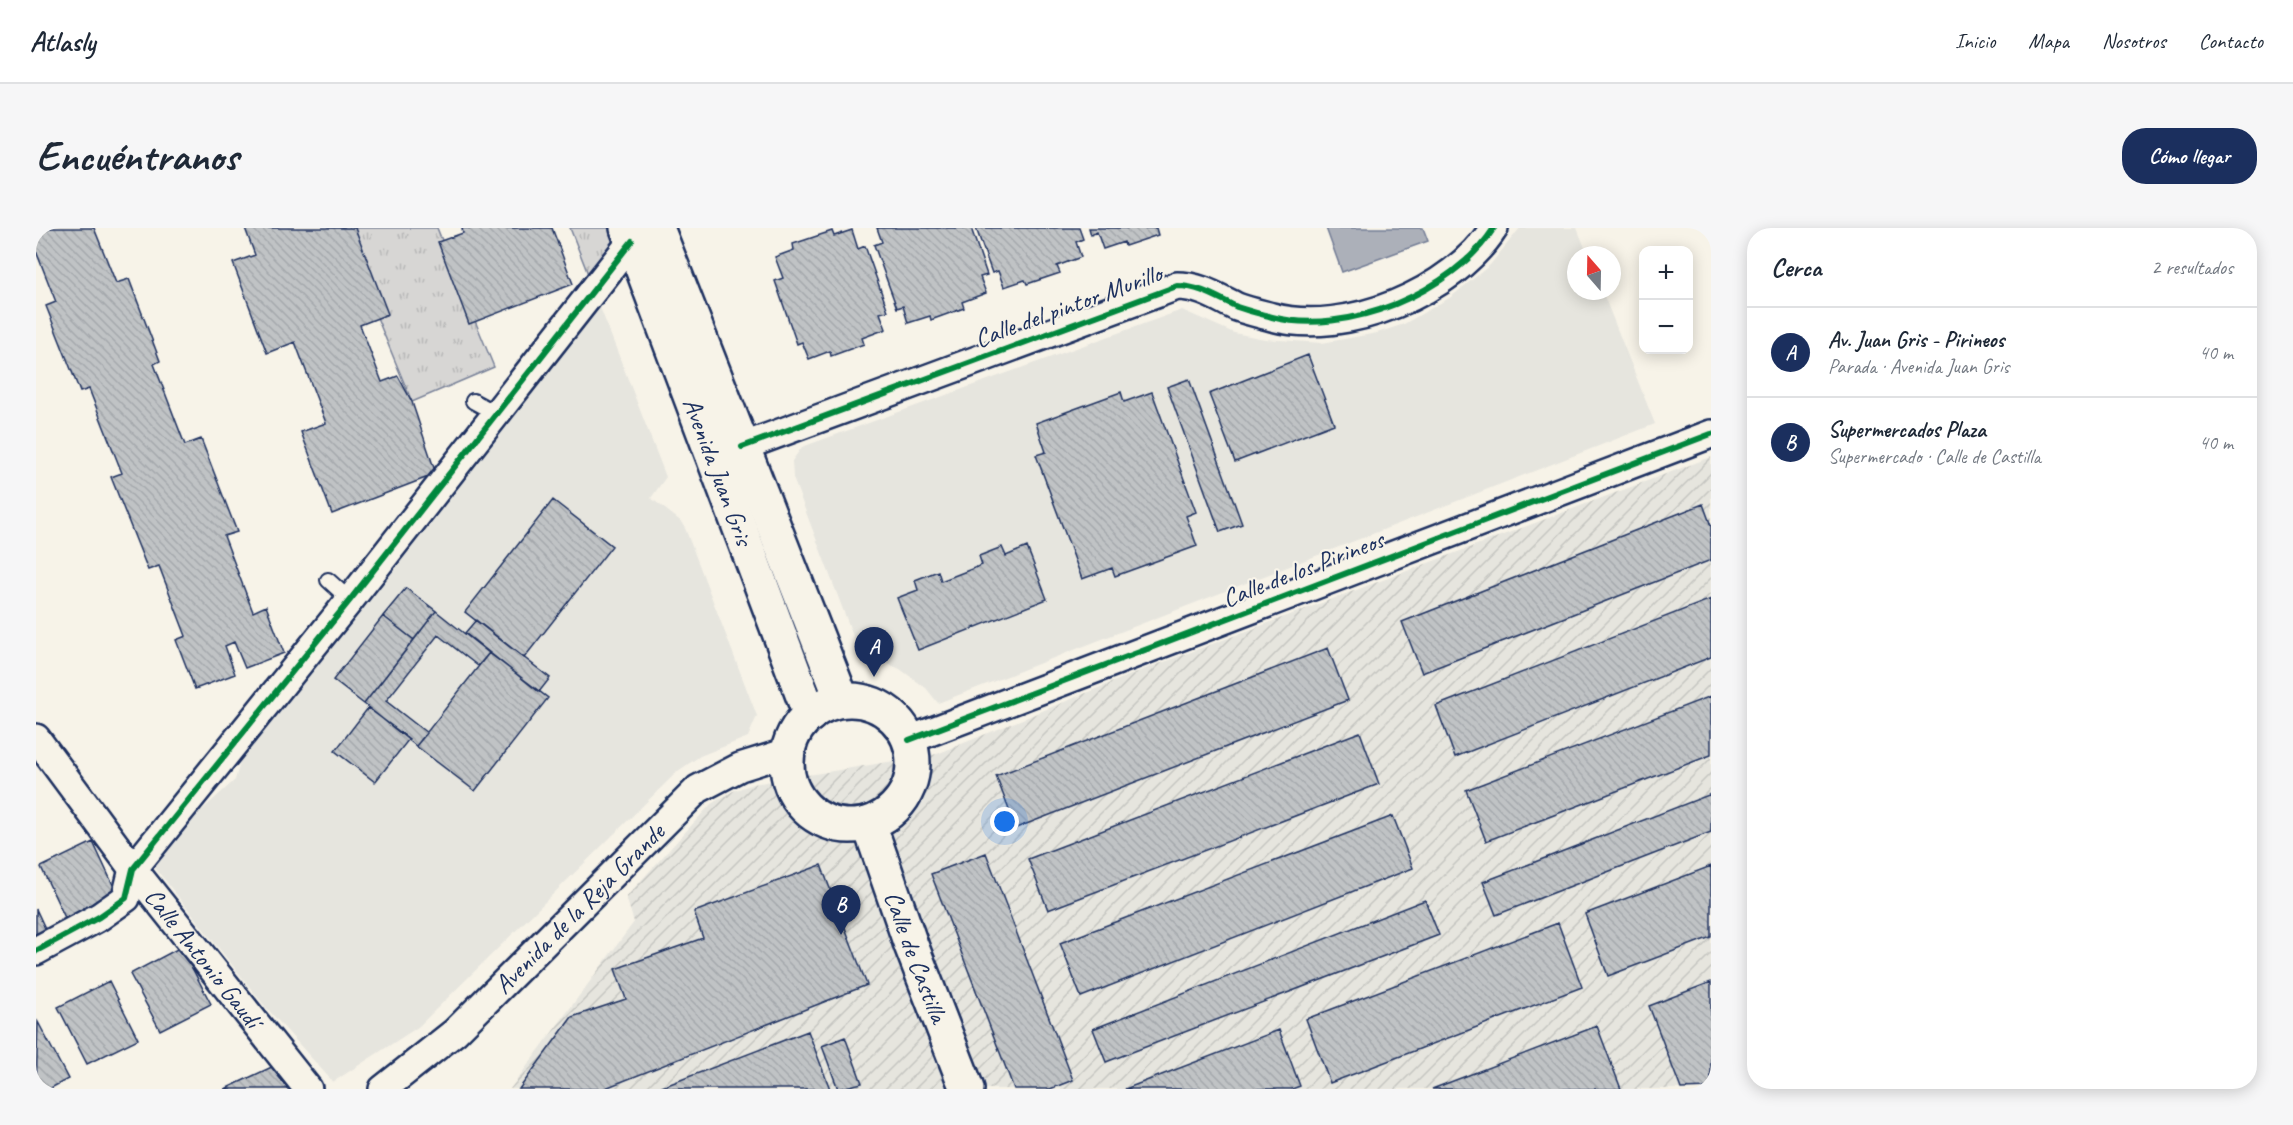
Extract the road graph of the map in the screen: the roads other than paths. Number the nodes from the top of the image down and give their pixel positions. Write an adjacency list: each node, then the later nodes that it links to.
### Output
1 (1494, 228): 6 (street, Calle del pintor Murillo)
2 (639, 232): 4 (street); 6 (street, Avenida Juan Gris); 10 (street, Avenida Juan Gris)
3 (473, 401): 4 (lane)
4 (496, 414): 8 (street)
5 (1711, 434): 12 (street, Calle de los Pirineos)
6 (742, 447): 9 (street, Avenida Juan Gris)
7 (327, 580): 8 (lane)
8 (350, 600): 15 (street)
9 (842, 700): 10 (street); 12 (street)
10 (810, 715): 13 (street)
11 (36, 738): 15 (street, Calle Antonio Gaudí)
12 (909, 740): 14 (street)
13 (788, 752): 14 (street); 18 (street, Avenida de la Reja Grande)
14 (869, 824): 19 (street, Calle de Castilla)
15 (133, 869): 16 (street); 17 (street, Calle Antonio Gaudí)
16 (36, 951)
17 (308, 1089)
18 (383, 1089)
19 (968, 1089)

